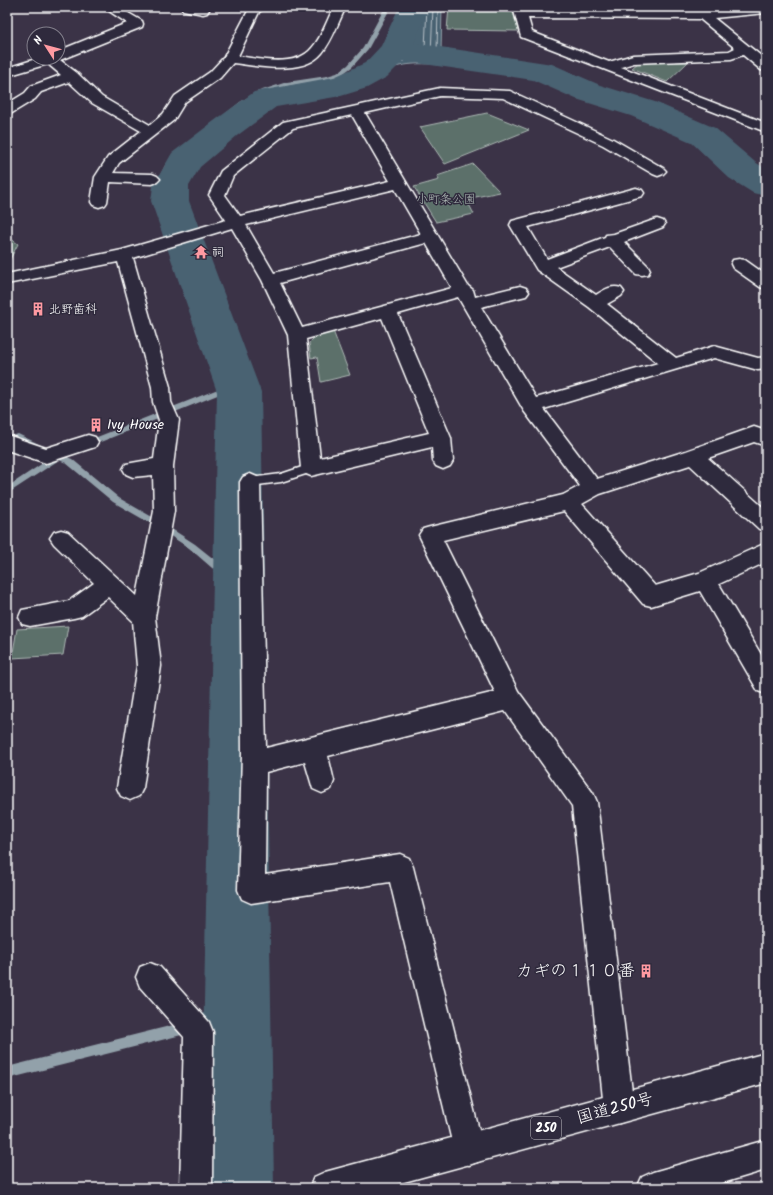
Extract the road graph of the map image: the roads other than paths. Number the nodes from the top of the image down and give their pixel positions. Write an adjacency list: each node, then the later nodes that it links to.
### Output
1 (109, 7): 10 (main road)
2 (187, 7): 6 (main road)
3 (260, 7): 11 (main road)
4 (340, 7): 11 (main road)
5 (766, 9): 8 (main road)
6 (203, 10)
7 (520, 10): 8 (main road); 14 (main road)
8 (703, 15): 9 (main road)
9 (746, 49): 14 (main road); 15 (main road)
10 (66, 53)
11 (230, 59): 21 (main road)
12 (27, 66): 16 (main road)
13 (62, 66): 17 (main road)
14 (608, 66): 20 (main road)
15 (766, 67)
16 (7, 72)
17 (72, 76): 18 (main road); 21 (main road)
18 (7, 110)
19 (356, 110): 22 (main road); 25 (main road); 28 (main road)
20 (766, 128)
21 (149, 130): 24 (main road)
22 (658, 171)
23 (152, 179): 24 (main road)
24 (98, 183): 27 (main road)
25 (399, 183): 28 (main road); 30 (main road)
26 (636, 193): 34 (main road)
27 (99, 202)
28 (236, 222): 32 (main road); 37 (main road)
29 (657, 224): 31 (main road)
30 (431, 236): 37 (main road); 41 (main road)
31 (612, 239): 34 (main road); 35 (main road)
32 (124, 255): 36 (main road); 54 (main road)
33 (739, 264): 38 (main road)
34 (544, 266): 42 (main road)
35 (642, 270)
36 (7, 279)
37 (270, 280): 44 (main road)
38 (766, 283)
39 (520, 292): 41 (main road)
40 (614, 292): 42 (main road)
41 (468, 297): 43 (main road); 47 (main road)
42 (595, 303): 46 (main road)
43 (388, 311): 44 (main road); 48 (main road)
44 (297, 335): 55 (main road)
45 (766, 363): 46 (main road)
46 (674, 366): 47 (main road)
47 (531, 406): 58 (main road)
48 (441, 438): 53 (main road); 55 (main road)
49 (766, 439): 52 (main road)
50 (7, 442): 51 (main road)
51 (88, 442)
52 (693, 456): 58 (main road); 60 (main road)
53 (444, 461)
54 (163, 466): 56 (main road); 66 (main road)
55 (311, 468): 57 (lane)
56 (133, 469)
57 (250, 482): 70 (main road)
58 (593, 488): 59 (main road)
59 (568, 502): 63 (main road); 68 (main road)
60 (766, 523)
61 (61, 538): 64 (main road)
62 (766, 552): 63 (main road)
63 (705, 580): 67 (main road)
64 (110, 584): 65 (main road); 66 (main road)
65 (30, 617)
66 (144, 617): 72 (main road)
67 (766, 684)
68 (510, 699): 69 (main road); 75 (main road)
69 (314, 748): 70 (main road); 71 (main road)
70 (254, 763): 76 (main road)
71 (322, 781)
72 (130, 788)
73 (150, 977): 78 (main road)
74 (766, 1068): 75 (main road, 国道250号 / 250)
75 (619, 1108): 76 (main road, 国道250号 / 250)
76 (470, 1150): 79 (main road, 国道250号 / 250)
77 (766, 1155): 80 (main road)
78 (196, 1188)
79 (326, 1188)
80 (653, 1188)

